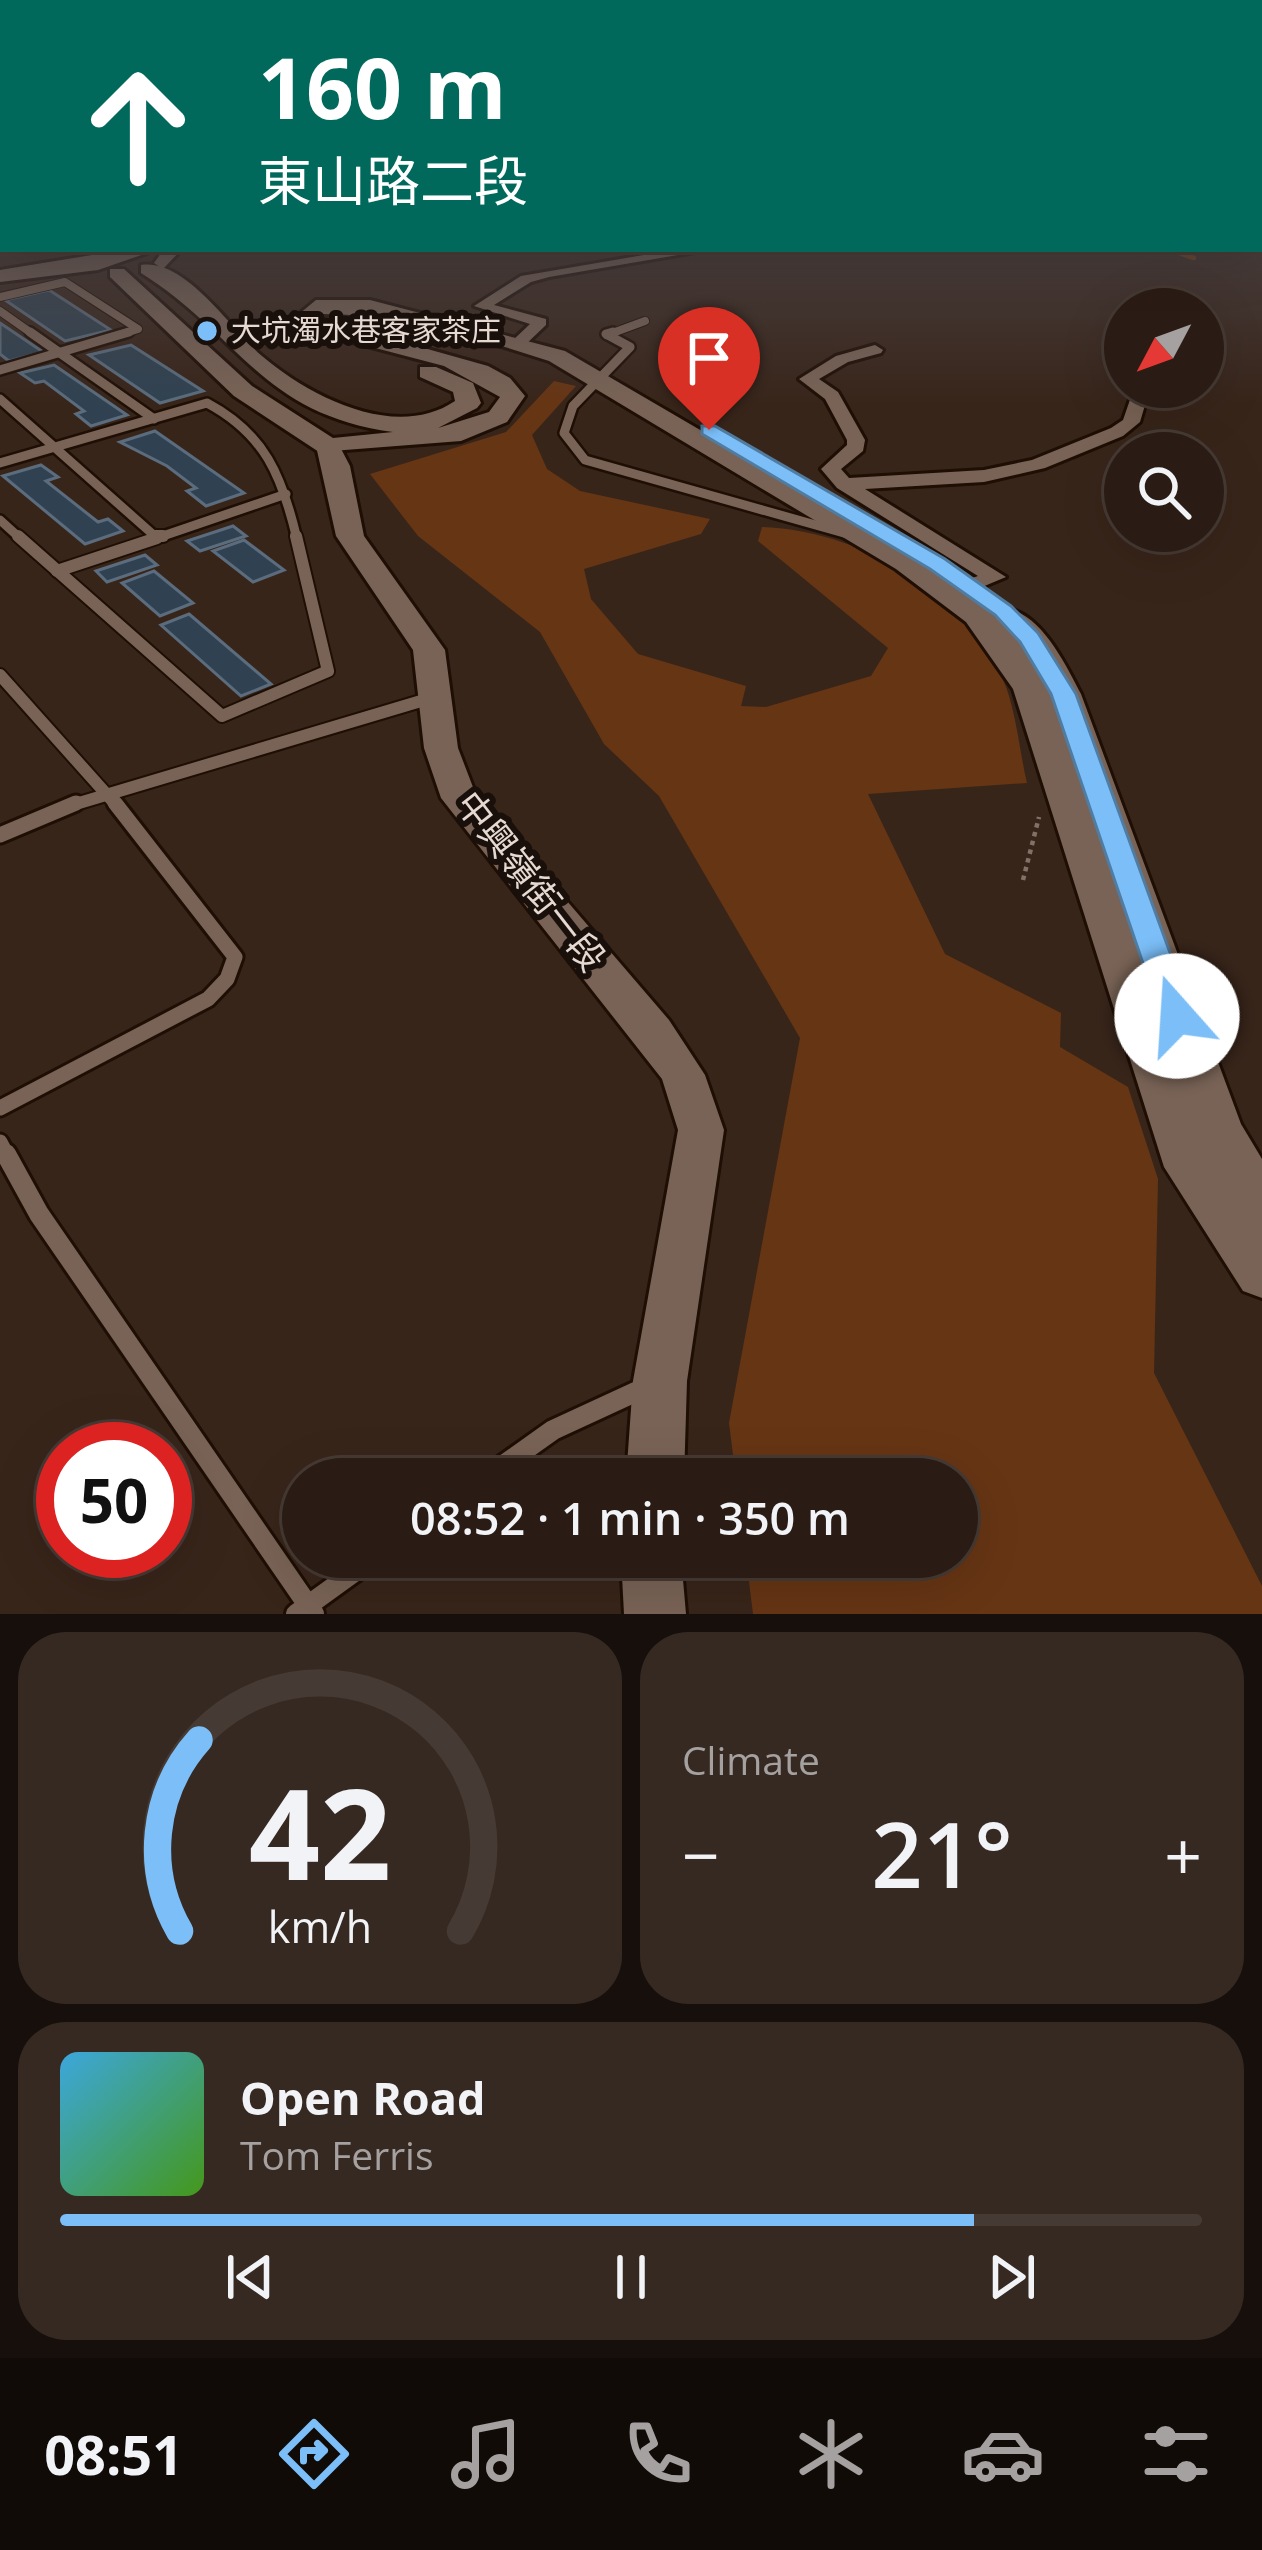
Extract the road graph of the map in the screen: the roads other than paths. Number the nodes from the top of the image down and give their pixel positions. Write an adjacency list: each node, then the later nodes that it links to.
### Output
1 (678, 253): 7 (street)
2 (138, 260): 3 (main road); 7 (main road); 15 (main road)
3 (0, 275)
4 (0, 297): 9 (lane)
5 (0, 311): 9 (lane)
6 (645, 321): 11 (lane)
7 (524, 339): 11 (main road); 15 (main road)
8 (875, 350): 19 (street)
9 (61, 354): 10 (lane); 14 (lane)
10 (0, 370)
11 (618, 384): 19 (main road); 19 (lane)
12 (0, 399): 16 (lane)
13 (1135, 408): 19 (street)
14 (154, 418): 16 (lane); 18 (lane)
15 (345, 444): 25 (street, 中興嶺街一段)
16 (56, 447): 17 (lane); 21 (lane)
17 (0, 463)
18 (286, 494): 21 (lane); 22 (lane)
19 (850, 514): 23 (main road); 23 (street)
20 (0, 520): 22 (lane)
21 (157, 538): 22 (lane)
22 (58, 571)
23 (960, 588): 30 (main road); 31 (main road)
24 (0, 675): 26 (lane)
25 (431, 698): 26 (lane); 32 (street, 中興嶺街一段)
26 (105, 791): 27 (lane); 28 (lane)
27 (0, 835)
28 (0, 1108)
29 (0, 1142): 37 (lane)
30 (1262, 1207)
31 (1262, 1274)
32 (659, 1381): 33 (lane); 34 (street, 中興嶺街一段)
33 (514, 1458)
34 (656, 1458)
35 (348, 1578): 37 (lane)
36 (653, 1578): 38 (street)
37 (306, 1611)
38 (655, 1614)

